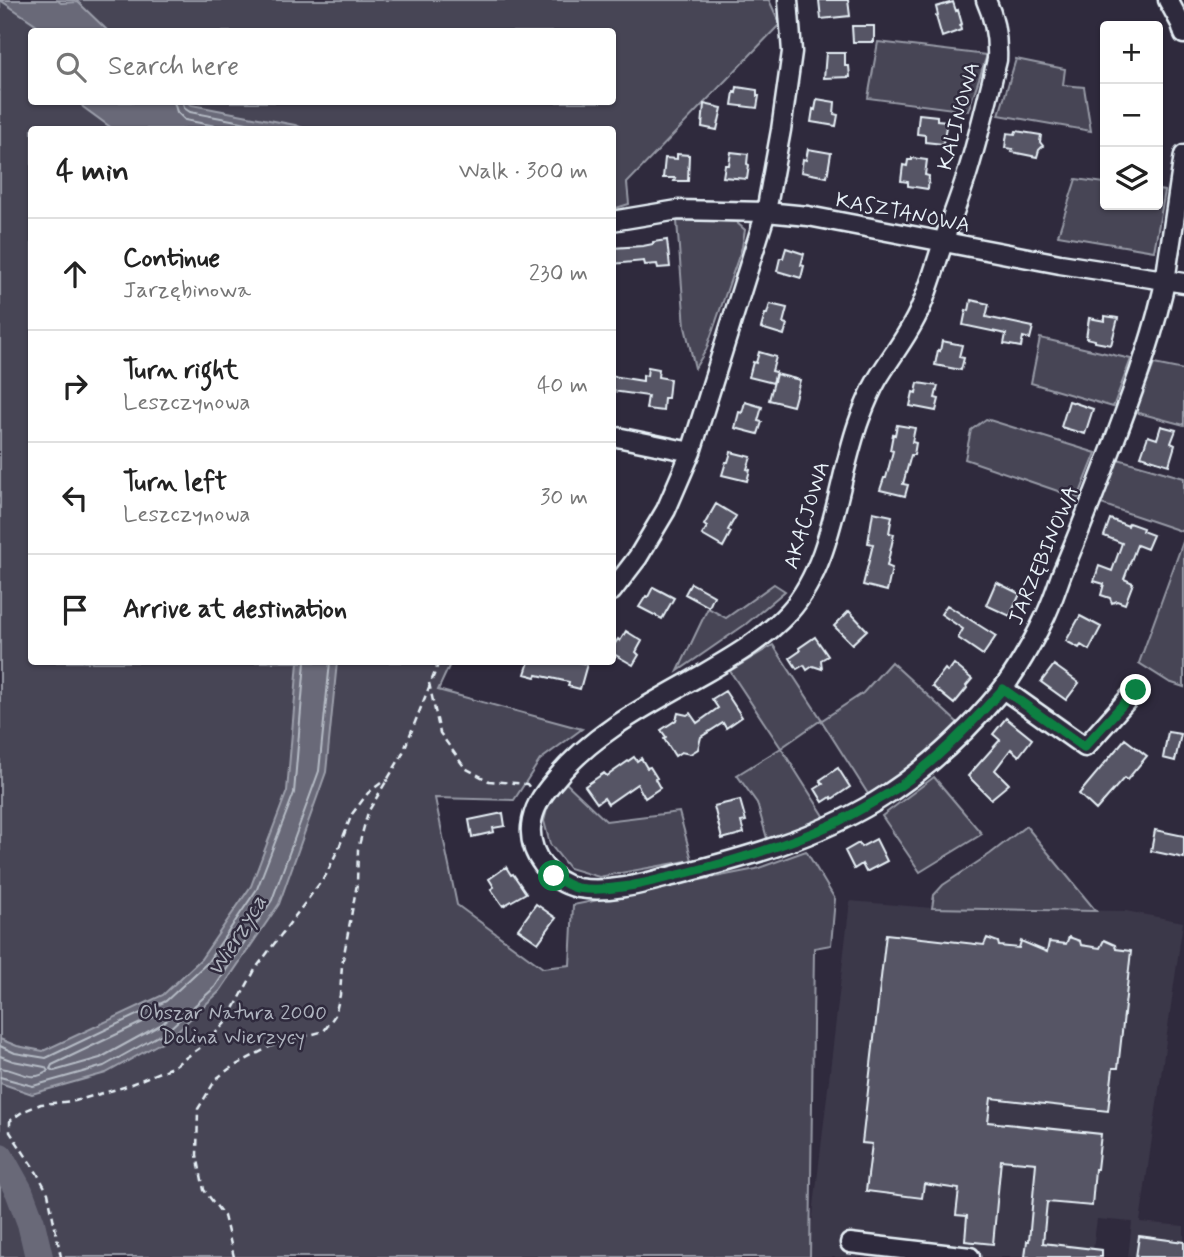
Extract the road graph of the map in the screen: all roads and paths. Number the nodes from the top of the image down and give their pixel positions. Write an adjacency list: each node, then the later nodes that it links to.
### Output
1 (788, 0): 6 (street)
2 (986, 0): 8 (street, KALINOWA)
3 (1168, 0): 4 (street)
4 (1184, 34)
5 (1184, 155): 9 (street, JARZĘBINOWA)
6 (766, 212): 7 (street, KASZTANOWA); 8 (street, KASZTANOWA); 12 (street)
7 (616, 220)
8 (943, 243): 9 (street, KASZTANOWA); 19 (street, AKACJOWA)
9 (1166, 281): 10 (street, KASZTANOWA); 16 (street, JARZĘBINOWA)
10 (1184, 283)
11 (616, 437): 12 (street)
12 (691, 452): 13 (street)
13 (616, 586)
14 (438, 665): 15 (path)
15 (429, 683): 18 (path); 19 (path)
16 (1003, 689): 17 (street); 20 (street, JARZĘBINOWA)
17 (1136, 690)
18 (389, 779): 22 (path); 23 (path)
19 (540, 799): 20 (street, AKACJOWA)
20 (536, 855)
21 (849, 1243): 24 (street)
22 (61, 1257)
23 (234, 1257)
24 (970, 1257)

